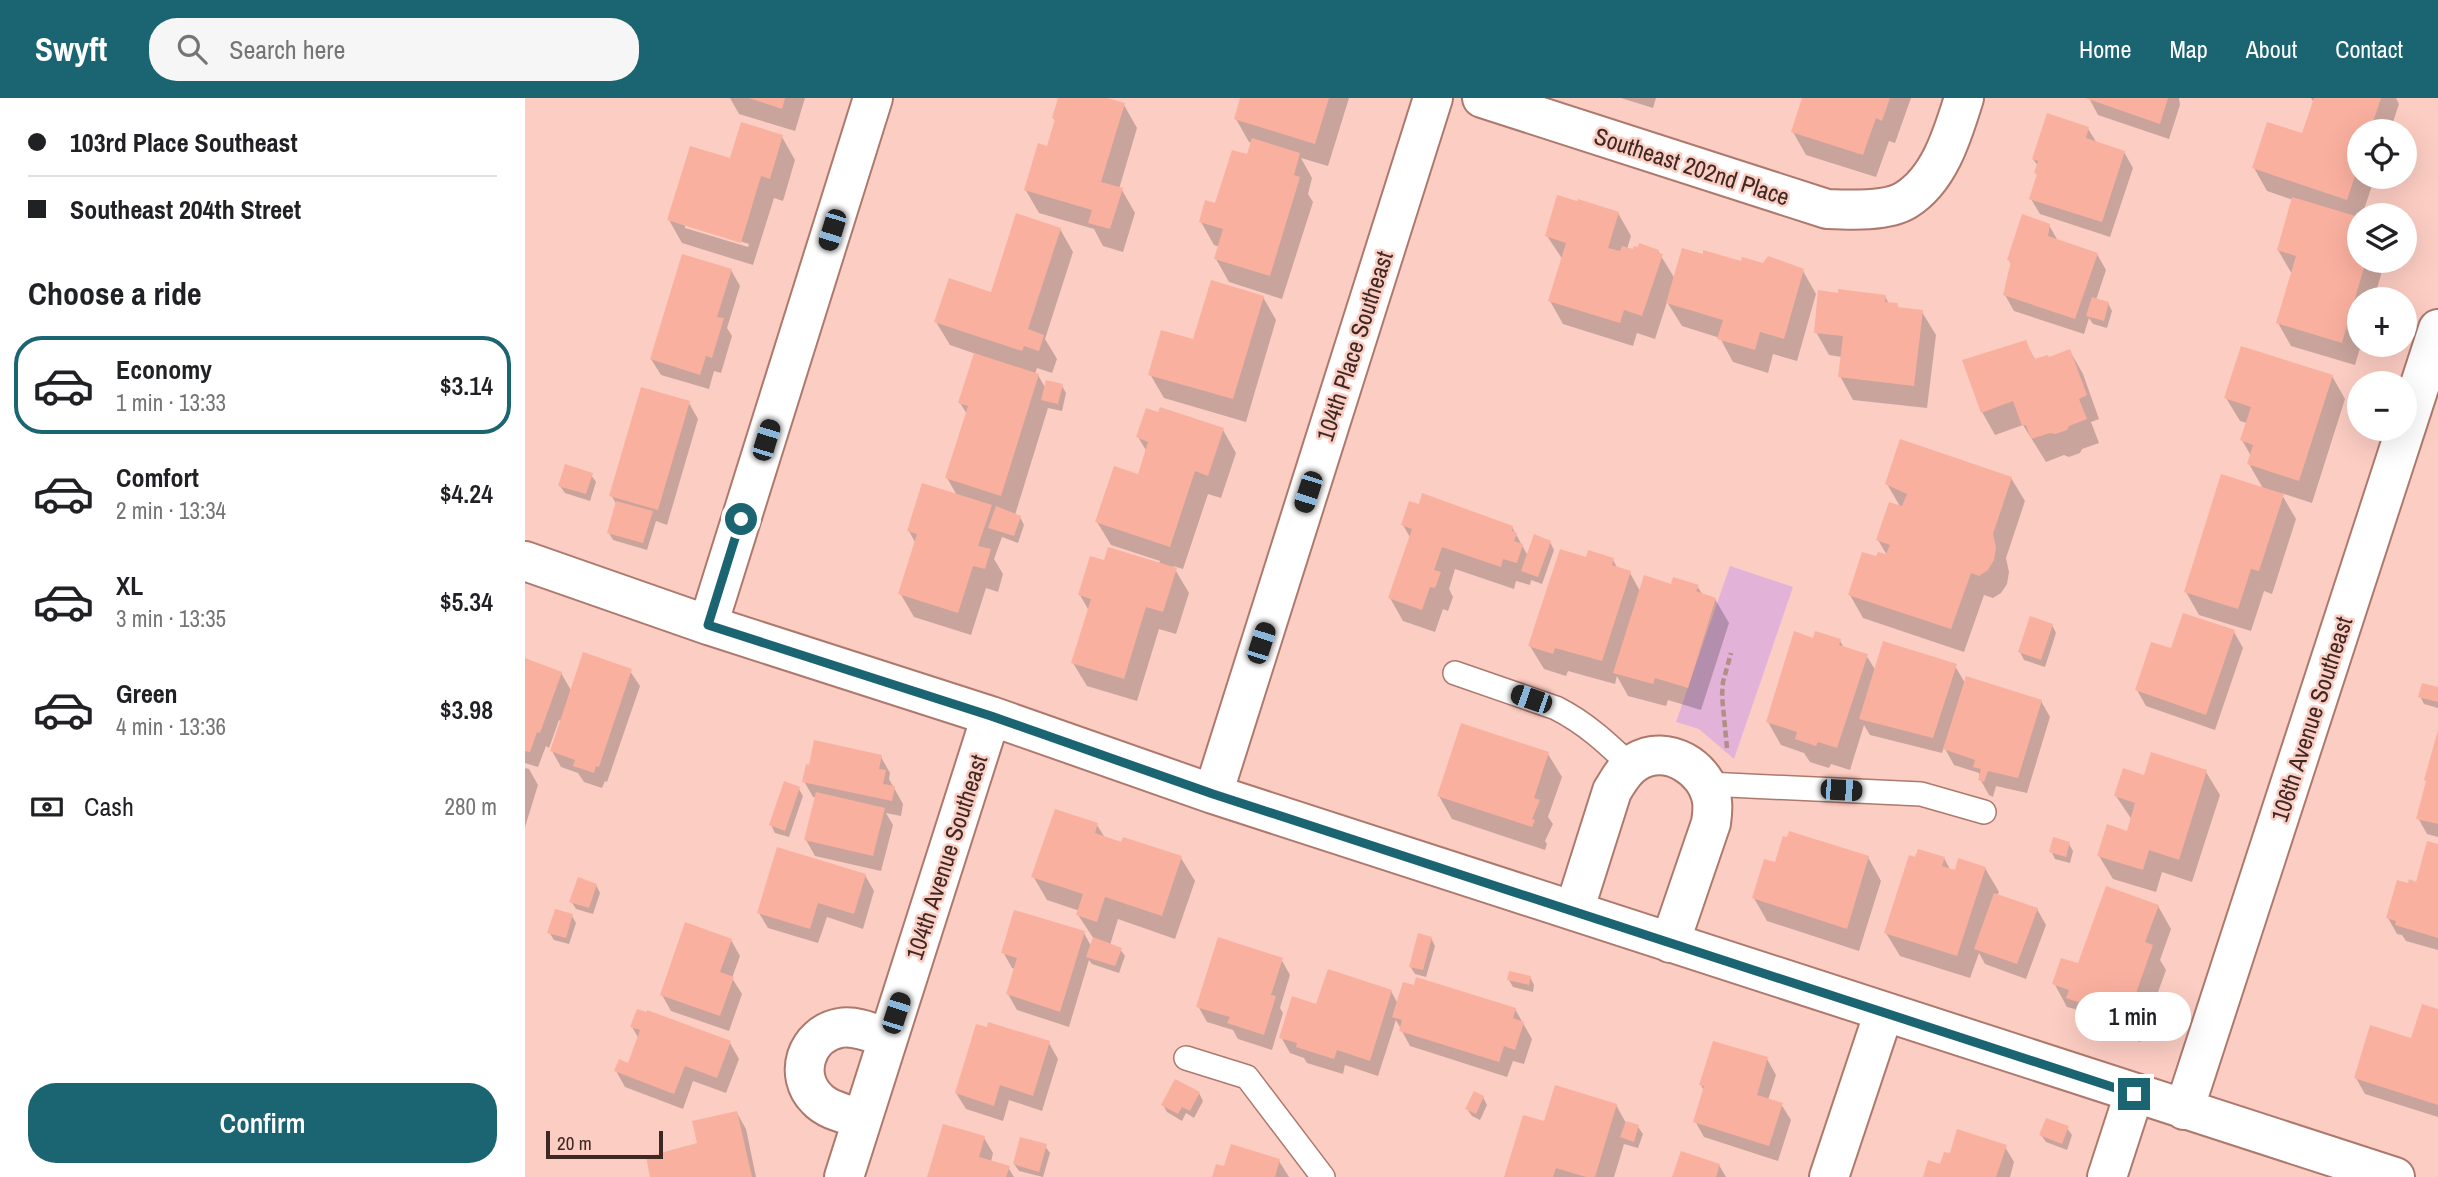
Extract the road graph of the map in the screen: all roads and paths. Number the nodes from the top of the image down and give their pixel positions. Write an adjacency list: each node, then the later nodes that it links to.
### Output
1 (873, 98): 7 (street)
2 (1433, 98): 13 (street, 104th Place Southeast)
3 (1482, 98): 4 (street, Southeast 202nd Place)
4 (1964, 98)
5 (2438, 329): 21 (street, 106th Avenue Southeast)
6 (525, 561): 7 (street)
7 (708, 625): 10 (street)
8 (1731, 653): 12 (path)
9 (1455, 673): 11 (lane)
10 (991, 716): 13 (street); 18 (street, 104th Avenue Southeast)
11 (1631, 766): 12 (street); 15 (street)
12 (1705, 781): 14 (lane); 16 (street)
13 (1213, 794): 15 (street)
14 (1984, 812)
15 (1574, 911): 16 (street)
16 (1670, 943): 17 (street)
17 (1884, 1012): 20 (street); 25 (street)
18 (888, 1038): 22 (street, 104th Avenue Southeast); 22 (street)
19 (1186, 1058): 24 (lane)
20 (2134, 1094): 21 (street); 26 (street)
21 (2185, 1110): 27 (street)
22 (862, 1119): 23 (street, 104th Avenue Southeast)
23 (843, 1177)
24 (1323, 1177)
25 (1829, 1177)
26 (2107, 1177)
27 (2395, 1177)

